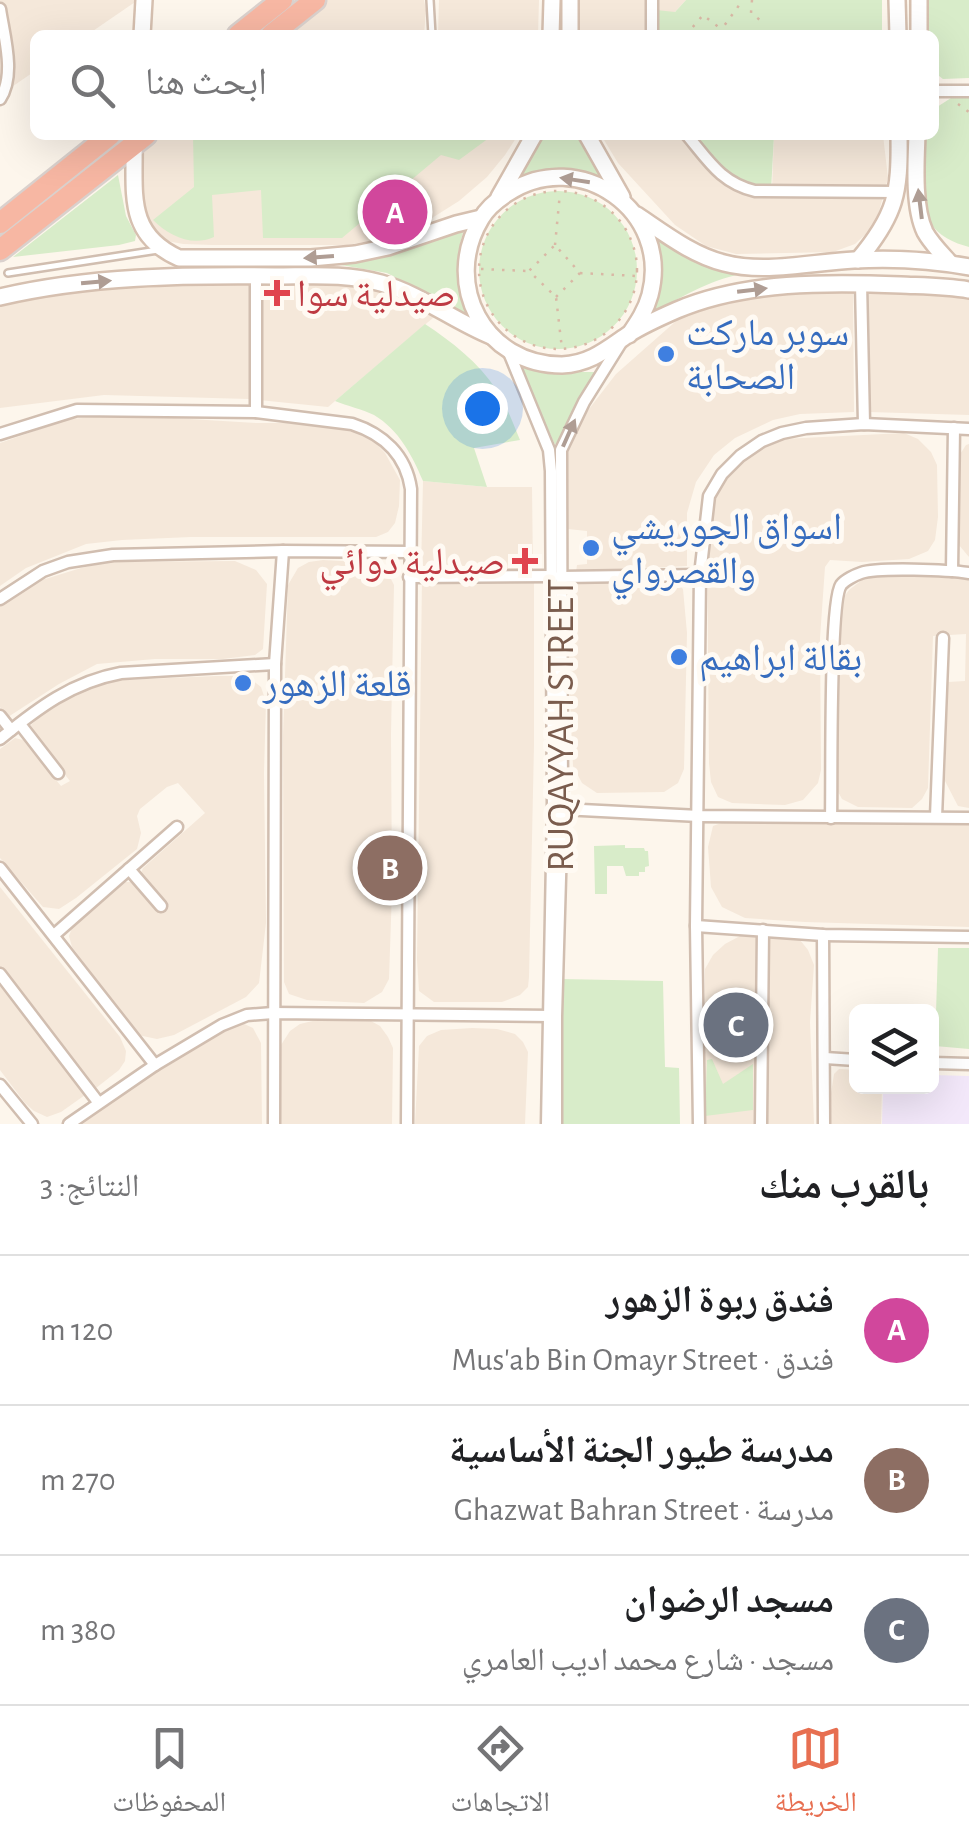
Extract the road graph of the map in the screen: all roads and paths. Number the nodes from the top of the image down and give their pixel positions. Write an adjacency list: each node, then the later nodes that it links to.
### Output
1 (144, 0): 14 (main road)
2 (282, 0): 15 (highway)
3 (315, 0): 16 (highway)
4 (430, 0): 17 (lane)
5 (552, 0): 18 (main road)
6 (570, 0): 19 (main road)
7 (652, 0): 20 (street)
8 (743, 0): 23 (path)
9 (752, 0): 13 (path)
10 (897, 0): 24 (main road)
11 (919, 0): 25 (main road)
12 (0, 9): 28 (street)
13 (760, 20)
14 (142, 30)
15 (244, 30)
16 (277, 30)
17 (432, 30)
18 (552, 30)
19 (570, 30)
20 (652, 30)
21 (690, 30): 22 (path)
22 (720, 30)
23 (724, 30)
24 (898, 30)
25 (919, 30)
26 (939, 91): 27 (street)
27 (969, 91)
28 (0, 99)
29 (104, 140): 41 (highway)
30 (140, 140): 43 (highway); 44 (main road)
31 (531, 140): 38 (main road)
32 (590, 140): 39 (main road)
33 (691, 140): 37 (street)
34 (899, 140): 37 (main road)
35 (917, 140): 46 (main road, one-way to 35)
36 (560, 192): 42 (path); 48 (path); 53 (path)
37 (897, 192): 45 (main road)
38 (498, 200): 39 (main road, one-way to 38); 40 (main road)
39 (631, 210): 45 (main road); 59 (main road)
40 (481, 218): 44 (main road, one-way to 44); 58 (main road)
41 (0, 223)
42 (555, 244): 49 (path); 51 (path)
43 (0, 250)
44 (161, 250): 50 (lane)
45 (858, 260): 46 (main road)
46 (950, 264): 47 (main road)
47 (969, 266)
48 (479, 269): 49 (path); 60 (path)
49 (529, 272): 57 (path)
50 (8, 273)
51 (580, 273): 53 (path); 57 (path)
52 (256, 276): 56 (main road, one-way to 52); 58 (main road); 62 (street)
53 (637, 276): 60 (path)
54 (861, 284): 55 (main road); 59 (main road, one-way to 54); 63 (street)
55 (969, 290)
56 (0, 297)
57 (556, 297): 60 (path)
58 (491, 336): 61 (main road)
59 (625, 338): 61 (main road); 73 (street, RUQAYYAH STREET, one-way to 59)
60 (562, 349)
61 (508, 350): 73 (street, RUQAYYAH STREET)
62 (256, 412): 66 (street); 68 (street)
63 (864, 424): 64 (street); 71 (street)
64 (954, 428): 65 (street); 69 (street)
65 (969, 429)
66 (0, 434)
67 (284, 550): 68 (street); 74 (street); 76 (street)
68 (410, 552): 72 (street)
69 (952, 570): 70 (street); 84 (street)
70 (969, 573)
71 (700, 575): 73 (street); 82 (street)
72 (410, 576): 73 (street); 97 (street)
73 (557, 576): 81 (street, RUQAYYAH STREET); 98 (street, RUQAYYAH STREET)
74 (0, 599)
75 (943, 638): 83 (street)
76 (274, 664): 78 (street); 96 (street)
77 (0, 716): 78 (street)
78 (15, 727): 79 (street); 80 (street)
79 (0, 739)
80 (58, 773)
81 (562, 809): 82 (street); 98 (street, RUQAYYAH STREET)
82 (699, 816): 84 (street); 90 (street)
83 (936, 816): 84 (street); 85 (street)
84 (831, 818)
85 (969, 818)
86 (177, 827): 88 (street)
87 (0, 868): 92 (street)
88 (129, 869): 89 (street); 92 (street)
89 (161, 906)
90 (696, 926): 91 (street); 112 (street)
91 (762, 930): 93 (street); 113 (street)
92 (54, 934): 103 (street)
93 (823, 935): 94 (street); 99 (street)
94 (969, 937)
95 (0, 974): 105 (street)
96 (273, 1012): 97 (street); 103 (street); 108 (street)
97 (408, 1016): 98 (street); 109 (street)
98 (552, 1016): 110 (street, RUQAYYAH STREET); 111 (street, RUQAYYAH STREET)
99 (825, 1058): 100 (street); 114 (street)
100 (849, 1060)
101 (939, 1062): 102 (street)
102 (969, 1064)
103 (155, 1065): 105 (street)
104 (1, 1090): 106 (street)
105 (98, 1102): 107 (street)
106 (32, 1124)
107 (69, 1124)
108 (274, 1124)
109 (407, 1124)
110 (547, 1124)
111 (556, 1124)
112 (699, 1124)
113 (761, 1124)
114 (824, 1124)

